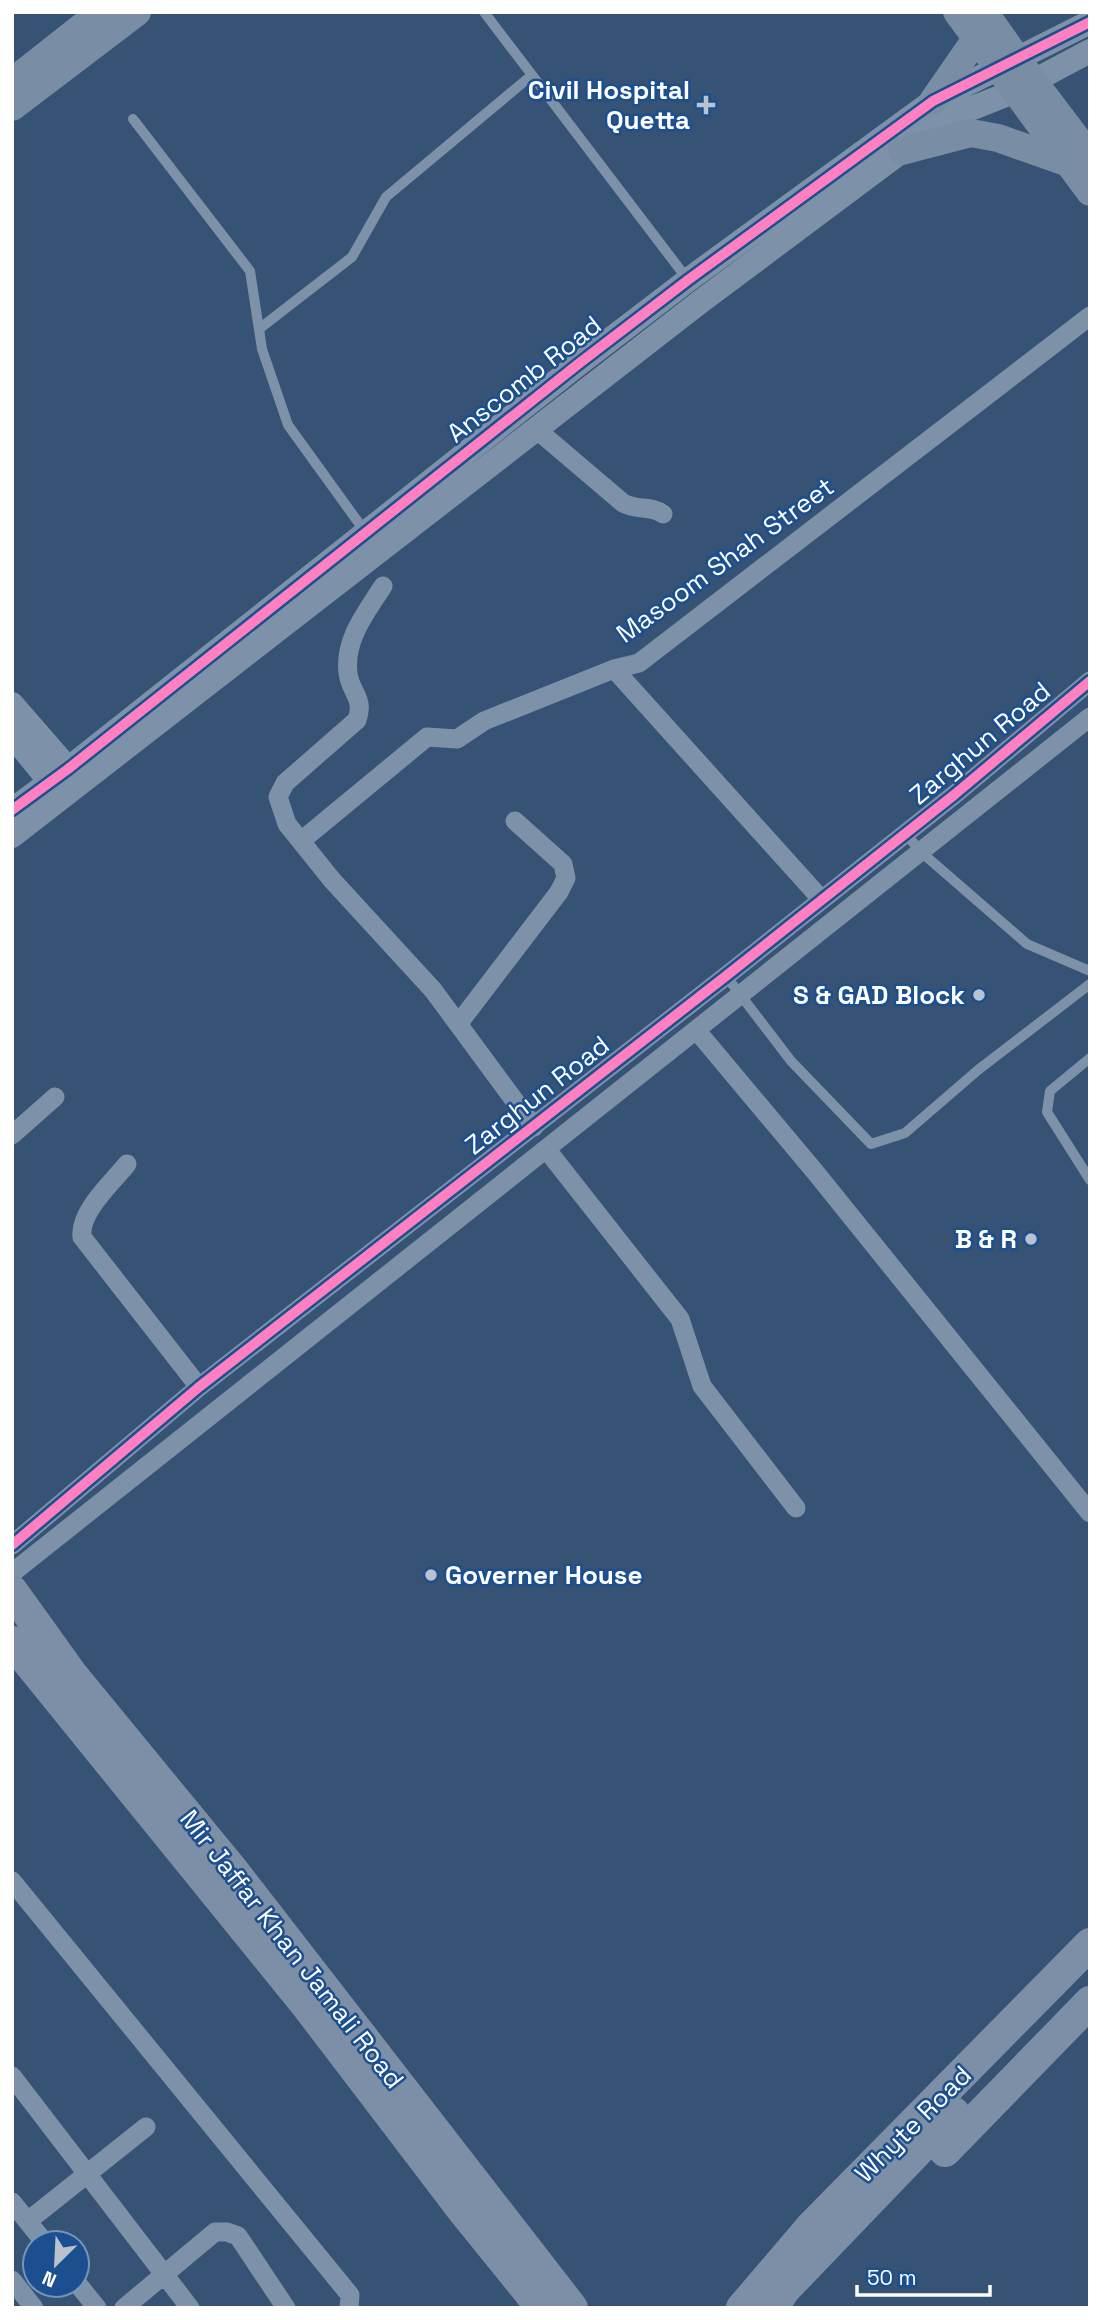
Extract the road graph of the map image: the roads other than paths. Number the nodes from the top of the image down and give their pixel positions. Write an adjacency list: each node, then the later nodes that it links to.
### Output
1 (101, 12): 10 (main road)
2 (136, 12): 12 (main road)
3 (484, 12): 8 (lane)
4 (957, 12): 6 (main road)
5 (1090, 22): 9 (street, Anscomb Road)
6 (980, 25): 9 (main road); 11 (main road)
7 (1090, 51): 9 (street, Anscomb Road)
8 (532, 75): 17 (lane); 20 (lane)
9 (1016, 75): 11 (street, Anscomb Road); 14 (street, Anscomb Road); 15 (main road)
10 (12, 82)
11 (933, 101): 17 (street, Anscomb Road)
12 (12, 107)
13 (133, 119): 20 (lane)
14 (902, 151): 15 (main road); 18 (street, Anscomb Road)
15 (1078, 159): 16 (main road)
16 (1090, 192)
17 (688, 280): 18 (lane); 23 (street, Anscomb Road)
18 (700, 302): 21 (street, Anscomb Road)
19 (1090, 316): 25 (street, Masoom Shah Street)
20 (259, 329): 23 (lane)
21 (536, 429): 22 (street); 23 (street, Anscomb Road)
22 (663, 514)
23 (374, 540): 30 (street, Anscomb Road)
24 (383, 586): 35 (street)
25 (614, 669): 35 (street, Masoom Shah Street); 37 (street)
26 (1090, 681): 33 (street, Zarghun Road)
27 (12, 704): 30 (street)
28 (1090, 717): 36 (street, Zarghun Road)
29 (12, 735): 30 (street)
30 (66, 783): 31 (street, Anscomb Road); 34 (street, Anscomb Road)
31 (12, 810)
32 (515, 821): 42 (street)
33 (906, 834): 36 (lane); 37 (street, Zarghun Road)
34 (12, 836)
35 (301, 841): 42 (street)
36 (921, 852): 38 (lane); 41 (street, Zarghun Road)
37 (822, 900): 39 (street, Zarghun Road)
38 (1090, 971)
39 (726, 976): 41 (lane); 46 (street, Zarghun Road)
40 (1090, 984): 41 (lane)
41 (741, 995): 43 (street, Zarghun Road)
42 (459, 1023): 46 (street)
43 (697, 1031): 48 (street, Zarghun Road); 53 (street)
44 (1090, 1058): 50 (lane)
45 (55, 1097): 47 (street)
46 (534, 1126): 51 (street, Zarghun Road)
47 (12, 1135)
48 (547, 1150): 52 (street); 55 (street, Zarghun Road)
49 (127, 1164): 51 (street)
50 (1090, 1180)
51 (199, 1387): 54 (street, Zarghun Road)
52 (796, 1507)
53 (1090, 1513)
54 (12, 1545)
55 (12, 1573)
56 (12, 1591): 77 (main road, Mir Jaffar Khan Jamali Road)
57 (12, 1642): 76 (main road, Mir Jaffar Khan Jamali Road)
58 (12, 1881): 75 (street)
59 (1090, 1944): 78 (main road, Whyte Road)
60 (1090, 1970): 70 (main road)
61 (1090, 2001): 70 (main road, Whyte Road)
62 (12, 2076): 64 (street)
63 (146, 2127): 64 (street)
64 (88, 2174): 66 (street); 68 (street)
65 (12, 2202): 66 (street)
66 (28, 2221): 67 (street)
67 (34, 2229)
68 (165, 2274): 72 (street); 73 (street); 74 (street)
69 (12, 2280): 71 (street)
70 (783, 2302): 79 (main road, Whyte Road)
71 (34, 2308)
72 (124, 2308)
73 (191, 2308)
74 (286, 2308)
75 (349, 2308)
76 (542, 2308)
77 (572, 2308)
78 (742, 2308)
79 (757, 2308)

